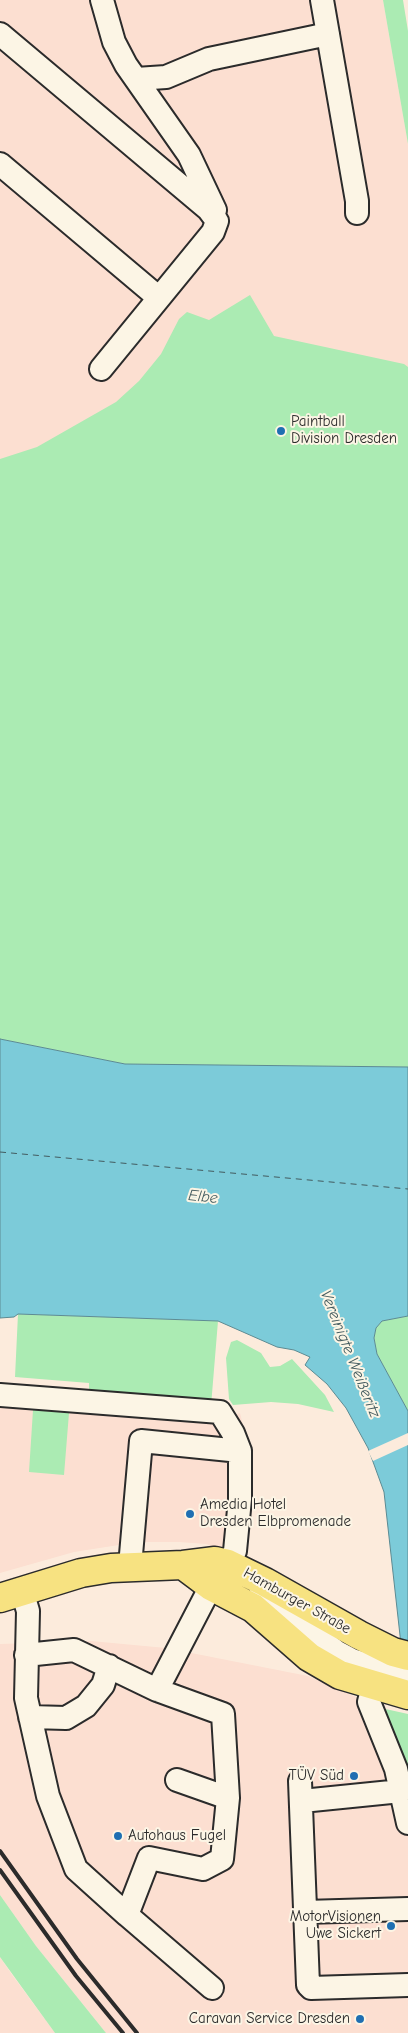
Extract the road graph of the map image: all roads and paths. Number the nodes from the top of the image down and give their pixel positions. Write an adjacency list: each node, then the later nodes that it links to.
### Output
1 (102, 0): 5 (lane)
2 (322, 0): 4 (lane)
3 (0, 34): 8 (lane)
4 (328, 34): 5 (lane); 7 (lane)
5 (136, 80): 8 (lane)
6 (0, 164): 9 (lane)
7 (357, 213)
8 (217, 221): 9 (lane)
9 (159, 298): 10 (lane)
10 (101, 369)
11 (0, 1395): 12 (lane)
12 (149, 1407): 13 (lane); 14 (lane)
13 (141, 1442): 14 (lane); 17 (lane)
14 (240, 1452): 15 (lane)
15 (228, 1564): 16 (main road, Hamburger Straße); 22 (main road, Hamburger Straße)
16 (183, 1565): 17 (main road, Hamburger Straße); 18 (main road, Hamburger Straße); 22 (lane)
17 (130, 1566): 19 (main road, Hamburger Straße)
18 (211, 1586): 22 (main road, Hamburger Straße); 23 (lane)
19 (11, 1594): 20 (lane)
20 (26, 1655): 21 (lane); 24 (lane)
21 (109, 1666): 23 (lane); 24 (lane)
22 (397, 1676): 26 (lane)
23 (157, 1690): 27 (lane)
24 (30, 1717): 31 (lane)
25 (177, 1780): 27 (lane)
26 (402, 1791): 28 (lane); 30 (lane)
27 (228, 1798): 31 (lane)
28 (408, 1823)
29 (408, 1909): 30 (lane)
30 (305, 1912): 32 (lane)
31 (127, 1915): 33 (lane)
32 (408, 1985)
33 (212, 1988)

